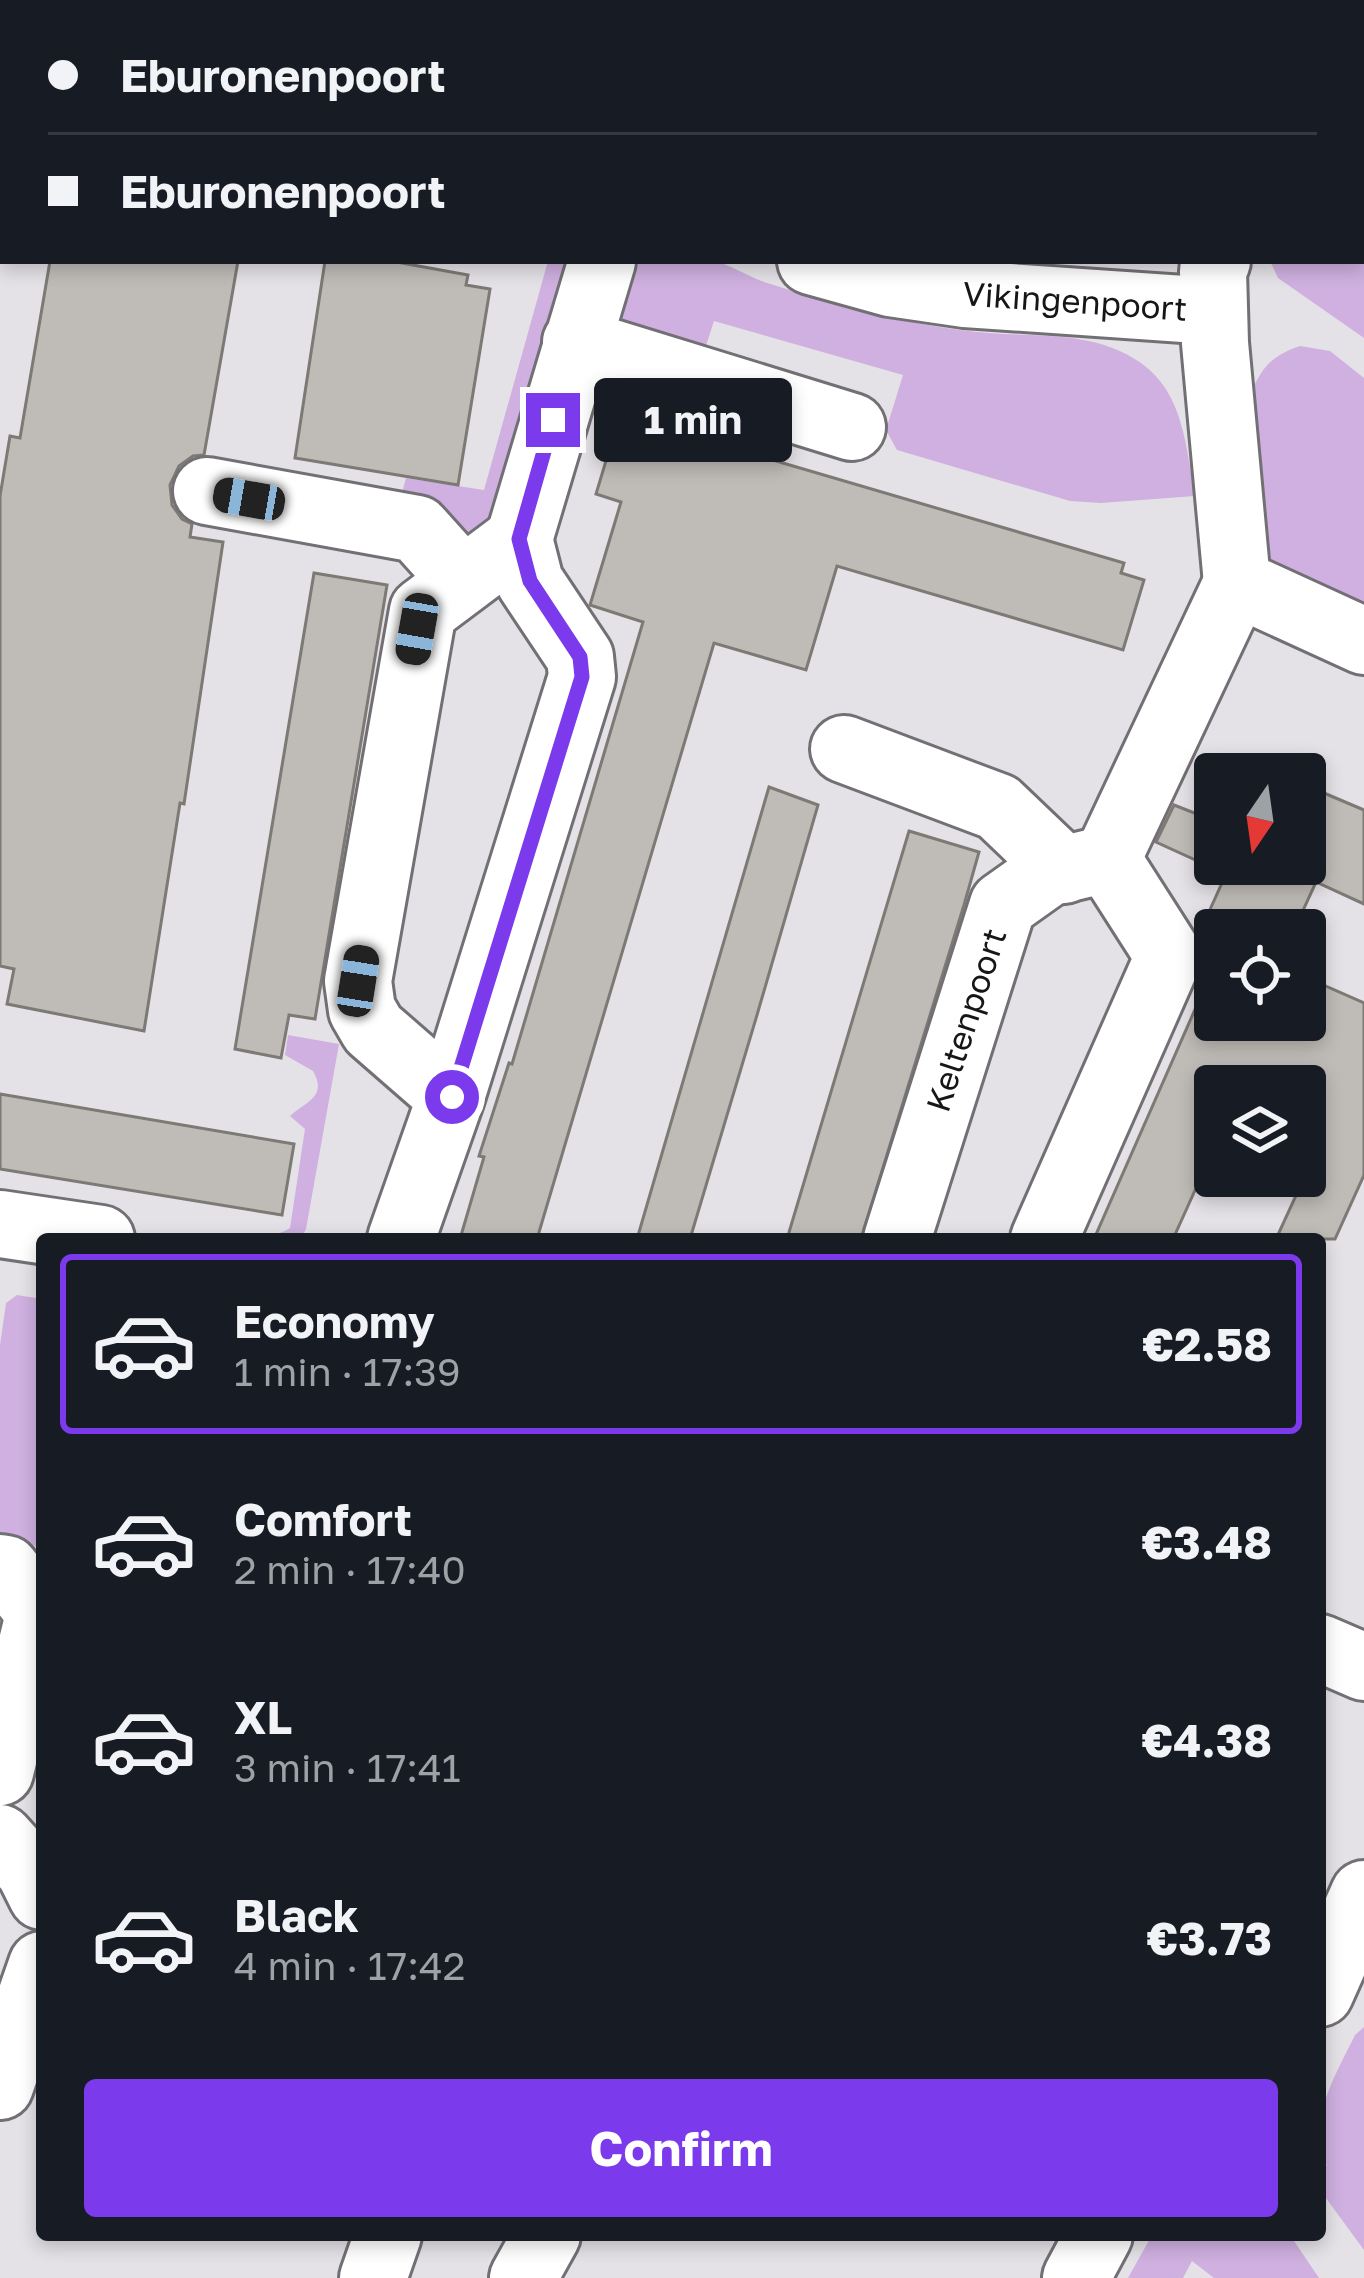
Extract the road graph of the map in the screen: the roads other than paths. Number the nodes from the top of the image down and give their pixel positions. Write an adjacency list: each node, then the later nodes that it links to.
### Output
1 (0, 108): 2 (street)
2 (0, 127)
3 (601, 264): 7 (street)
4 (821, 264): 5 (street, Vikingenpoort)
5 (968, 277): 6 (street, Vikingenpoort)
6 (1215, 286): 12 (street, Vikingenpoort)
7 (576, 341): 8 (street); 10 (street)
8 (852, 427)
9 (207, 491): 11 (street)
10 (519, 539): 11 (street); 16 (street)
11 (463, 580): 16 (street)
12 (1237, 583): 13 (street); 15 (street)
13 (1364, 641)
14 (844, 749): 15 (street)
15 (1085, 864): 20 (street, Keltenpoort); 21 (street)
16 (452, 1097): 17 (street)
17 (405, 1207)
18 (0, 1224): 19 (street)
19 (61, 1233)
20 (899, 1233)
21 (1047, 1233)
22 (27, 1600): 25 (street)
23 (1326, 1651): 24 (street)
24 (1364, 1667)
25 (0, 1772)
26 (0, 1838): 27 (street)
27 (36, 1884)
28 (1364, 1894): 29 (street)
29 (1326, 1980)
30 (36, 1982): 31 (street)
31 (0, 2086)
32 (386, 2241): 35 (street)
33 (544, 2241): 36 (street)
34 (1096, 2241): 37 (street)
35 (373, 2278)
36 (523, 2278)
37 (1076, 2278)

